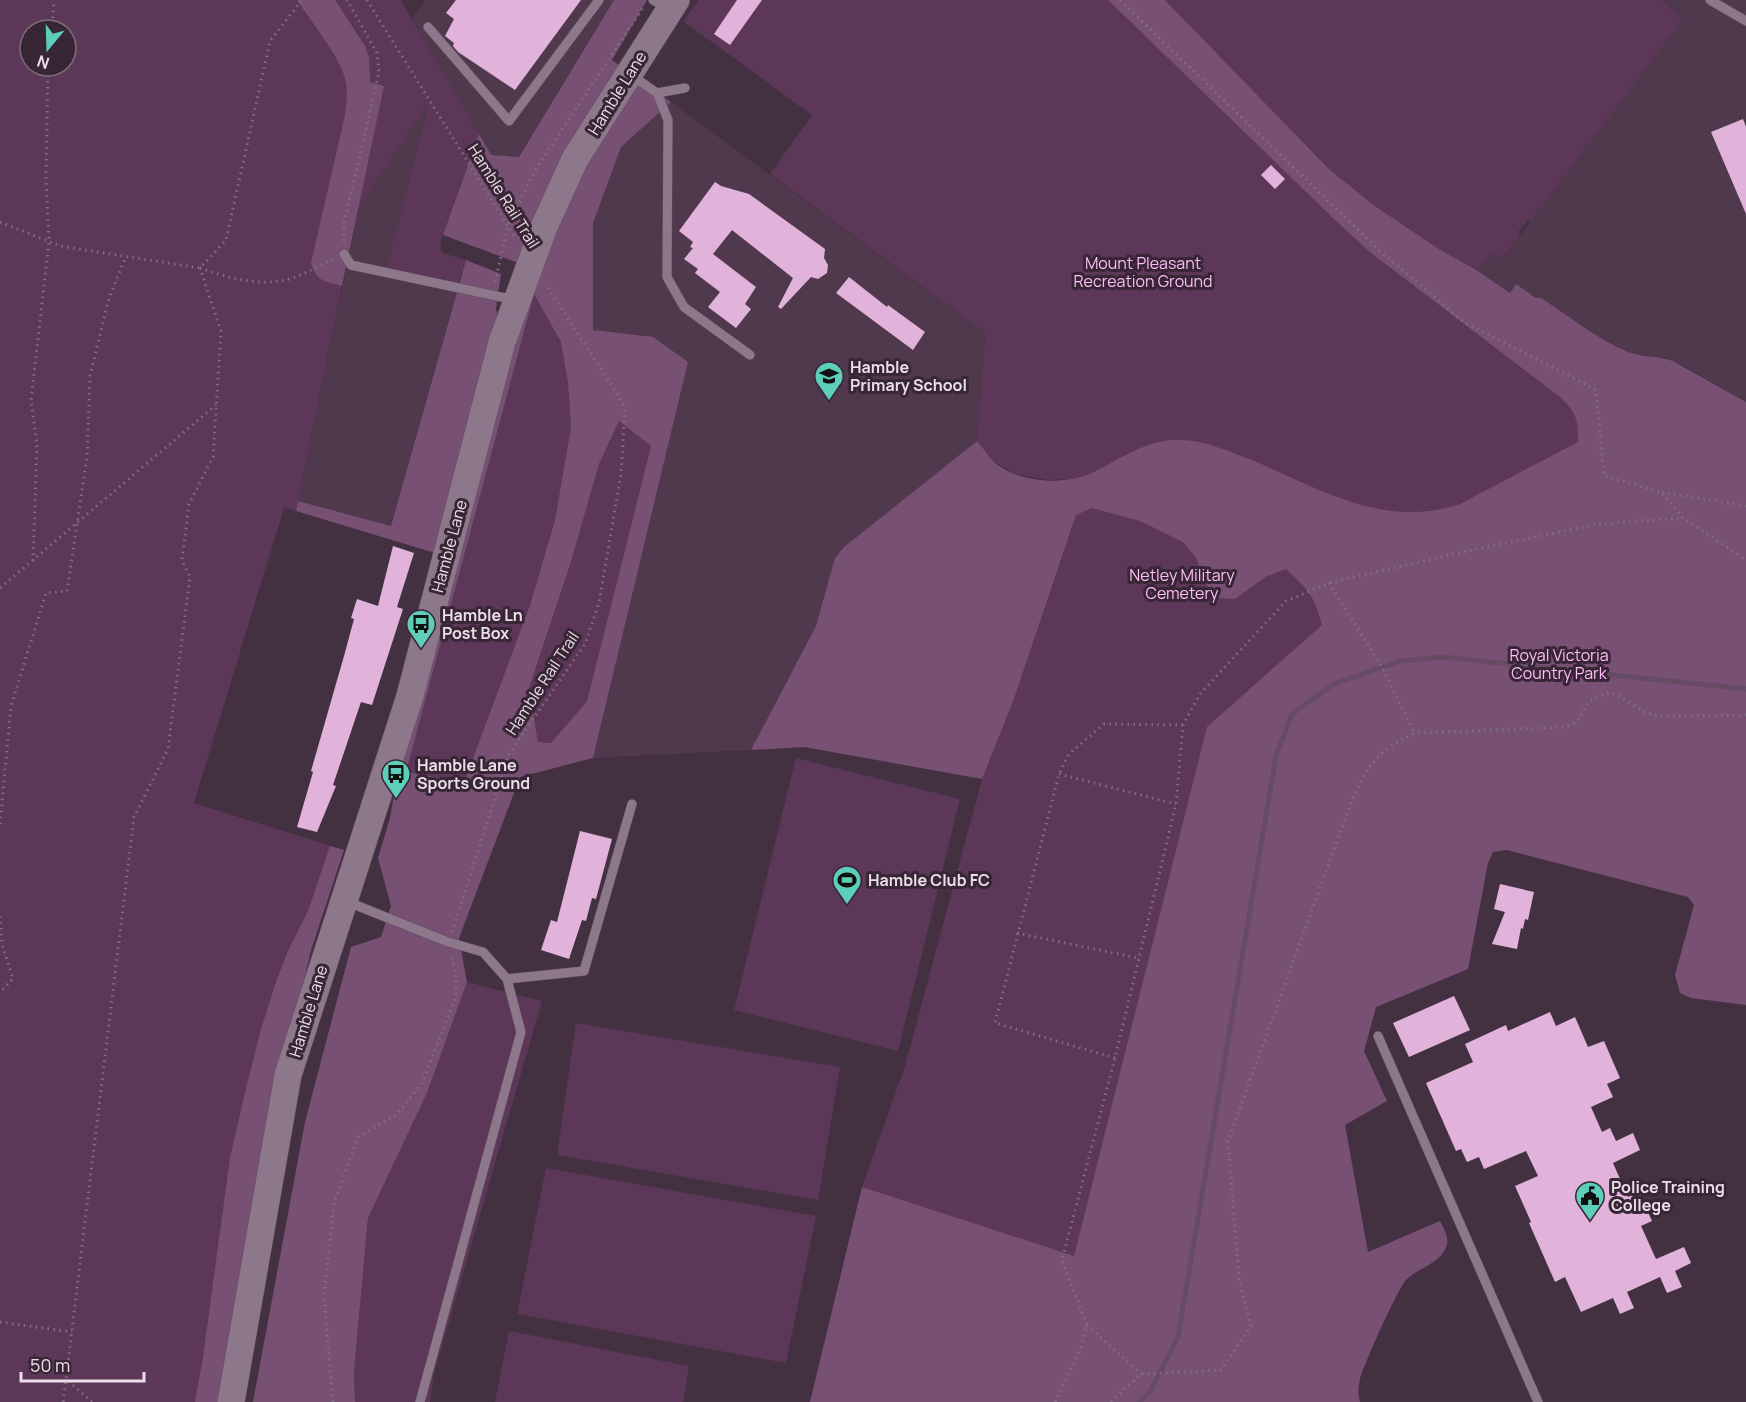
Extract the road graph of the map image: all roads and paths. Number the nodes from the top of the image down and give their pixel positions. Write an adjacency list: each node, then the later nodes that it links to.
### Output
1 (54, 0): 9 (path)
2 (302, 0): 22 (path)
3 (347, 0): 19 (path)
4 (367, 0): 17 (path, Hamble Rail Trail)
5 (599, 0): 11 (lane)
6 (1120, 0): 26 (path)
7 (1710, 0): 10 (lane)
8 (662, 3): 12 (main road, Hamble Lane); 17 (path)
9 (53, 18)
10 (1746, 21)
11 (428, 27)
12 (629, 74): 15 (lane); 21 (main road, Hamble Lane)
13 (48, 78): 18 (path)
14 (685, 88): 15 (lane)
15 (657, 93): 24 (lane)
16 (0, 222): 18 (path)
17 (508, 226): 21 (path, Hamble Rail Trail)
18 (49, 242): 20 (path); 31 (path)
19 (344, 254): 22 (path); 23 (lane)
20 (126, 256): 22 (path); 29 (path)
21 (531, 262): 23 (main road, Hamble Lane); 44 (path, Hamble Rail Trail)
22 (200, 267): 25 (path)
23 (517, 301): 41 (main road, Hamble Lane)
24 (750, 355)
25 (216, 405): 29 (path); 52 (path)
26 (1660, 492): 27 (path); 28 (path)
27 (1746, 506)
28 (1683, 518): 30 (path); 32 (path)
29 (77, 523): 31 (path); 40 (path)
30 (1746, 560)
31 (33, 561): 33 (path)
32 (1329, 583): 35 (path); 36 (path)
33 (0, 588)
34 (1746, 716): 36 (path)
35 (1183, 725): 37 (path); 39 (path)
36 (1414, 733): 53 (path)
37 (1059, 774): 39 (path); 43 (path)
38 (632, 804): 46 (lane)
39 (1176, 804): 45 (path)
40 (0, 825)
41 (343, 899): 44 (lane); 57 (main road, Hamble Lane)
42 (0, 916): 47 (path)
43 (1017, 933): 45 (path); 49 (path)
44 (448, 942): 46 (lane); 58 (path)
45 (1138, 958): 49 (path)
46 (507, 979): 59 (lane)
47 (0, 992)
48 (1378, 1036): 62 (lane)
49 (1115, 1058): 51 (path)
50 (0, 1322): 52 (path)
51 (1087, 1325): 53 (path); 60 (path)
52 (72, 1332): 54 (path)
53 (1141, 1374): 61 (path)
54 (66, 1379): 55 (path); 56 (path)
55 (63, 1402)
56 (92, 1402)
57 (231, 1402)
58 (333, 1402)
59 (420, 1402)
60 (1055, 1402)
61 (1111, 1402)
62 (1538, 1402)

